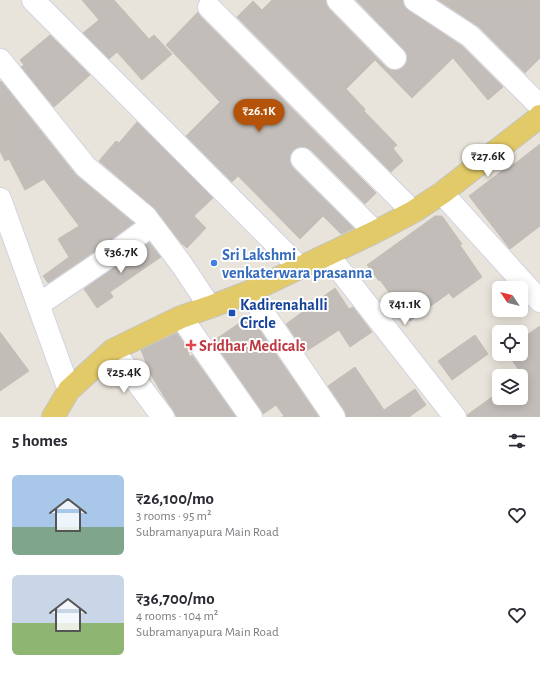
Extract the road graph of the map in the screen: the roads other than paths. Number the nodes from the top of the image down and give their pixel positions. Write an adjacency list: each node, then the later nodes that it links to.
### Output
1 (33, 0): 15 (street)
2 (338, 0): 5 (street)
3 (415, 0): 7 (street)
4 (210, 7): 11 (street)
5 (395, 58)
6 (0, 60): 12 (street)
7 (539, 116): 9 (main road)
8 (302, 159): 13 (street)
9 (442, 193): 11 (main road); 17 (street)
10 (0, 199): 18 (street)
11 (413, 212): 13 (main road)
12 (152, 225): 18 (street); 19 (street)
13 (375, 232): 14 (main road)
14 (328, 255): 15 (main road); 27 (street)
15 (300, 268): 16 (main road)
16 (249, 292): 19 (main road); 26 (street)
17 (540, 301)
18 (38, 305): 22 (street)
19 (210, 307): 20 (main road)
20 (181, 317): 21 (main road); 25 (street)
21 (113, 350): 22 (main road); 24 (street)
22 (69, 390): 23 (main road)
23 (53, 417)
24 (163, 417)
25 (251, 417)
26 (334, 417)
27 (455, 417)

